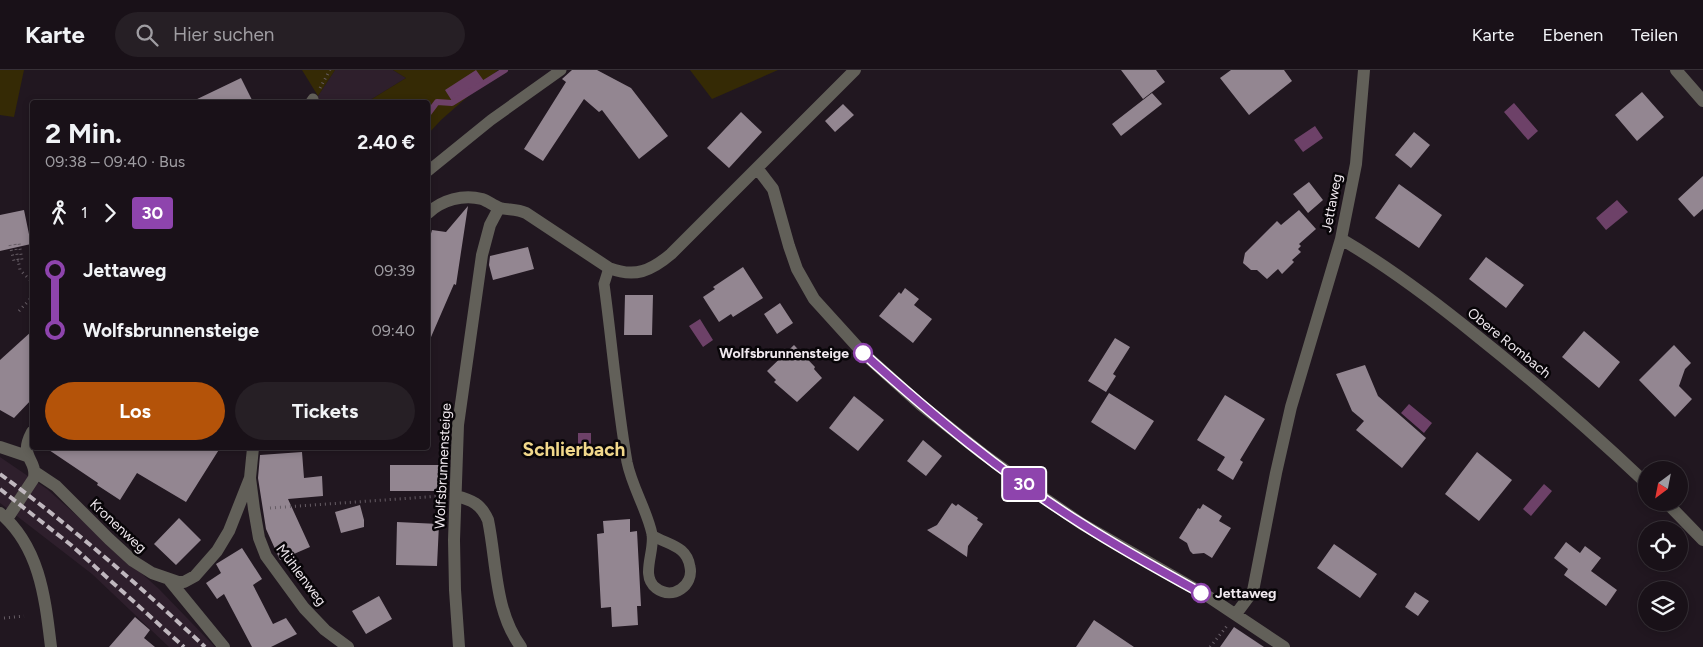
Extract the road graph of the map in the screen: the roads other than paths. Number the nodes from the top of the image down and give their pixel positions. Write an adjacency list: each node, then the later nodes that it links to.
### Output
1 (561, 70): 6 (lane)
2 (855, 70): 7 (street)
3 (1364, 70): 10 (street, Jettaweg)
4 (1676, 70): 5 (street)
5 (1703, 101)
6 (430, 168)
7 (757, 168): 11 (street); 25 (street)
8 (499, 208): 9 (street); 11 (street); 19 (street, Wolfsbrunnensteige)
9 (430, 211)
10 (1341, 239): 17 (street, Obere Rombach); 25 (street, Jettaweg)
11 (609, 268): 22 (lane)
12 (30, 436): 15 (street)
13 (0, 447): 15 (street)
14 (253, 450): 18 (street, Mühlenweg)
15 (27, 456): 16 (street)
16 (35, 472): 21 (street); 24 (street, Kronenweg)
17 (1638, 476)
18 (248, 481): 24 (street); 28 (street, Mühlenweg)
19 (456, 496): 29 (street, Wolfsbrunnensteige); 30 (street)
20 (1675, 511): 23 (street)
21 (4, 516): 26 (street)
22 (652, 535): 22 (lane)
23 (1703, 540)
24 (170, 581): 27 (street)
25 (1236, 614): 31 (street)
26 (51, 647)
27 (224, 647)
28 (348, 647)
29 (459, 647)
30 (521, 647)
31 (1284, 647)

